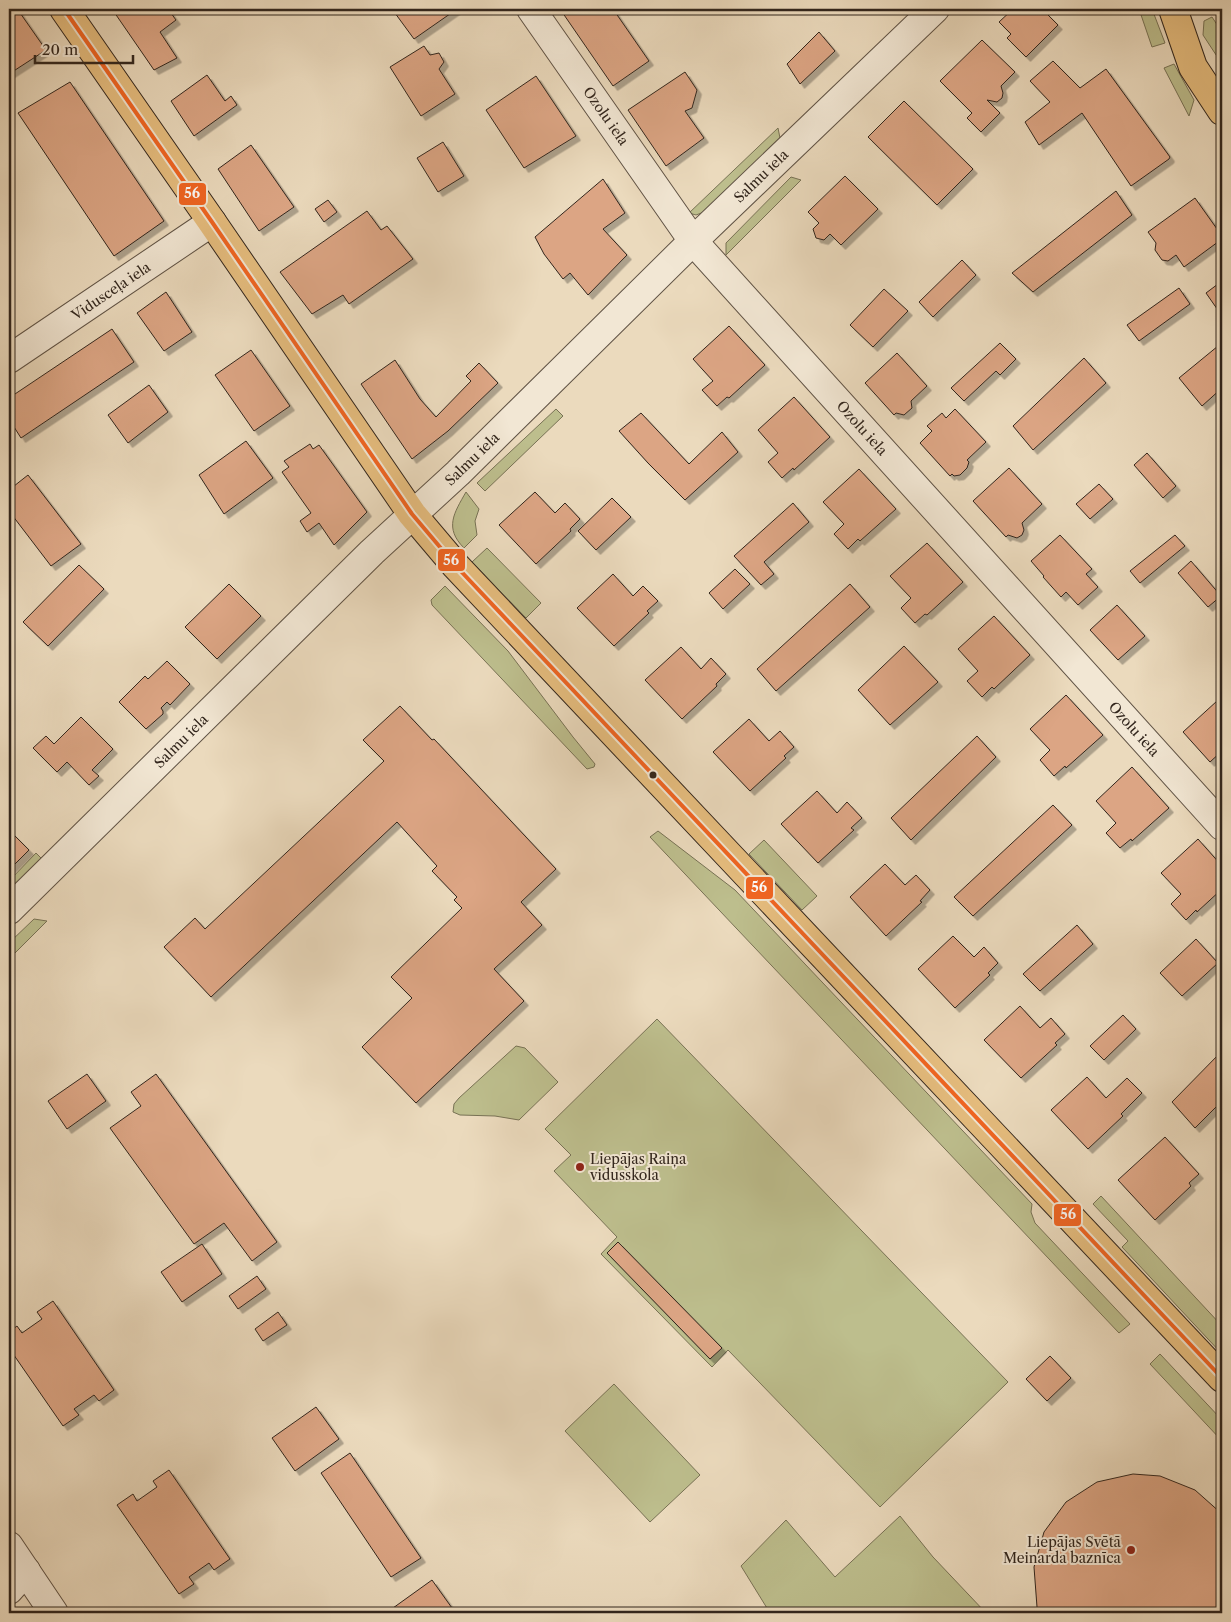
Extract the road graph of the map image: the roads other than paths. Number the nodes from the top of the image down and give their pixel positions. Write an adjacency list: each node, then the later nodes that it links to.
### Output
1 (64, 9): 6 (highway)
2 (531, 9): 7 (street, Ozolu iela)
3 (936, 9): 7 (street, Salmu iela)
4 (1173, 9): 5 (highway)
5 (1222, 111)
6 (212, 222): 8 (street, Vidusceļa iela); 9 (highway)
7 (693, 242): 9 (street, Salmu iela); 10 (street, Ozolu iela)
8 (9, 359)
9 (412, 514): 11 (street, Salmu iela); 12 (highway)
10 (1222, 826)
11 (9, 910)
12 (1222, 1378)
13 (9, 1546): 14 (street)
14 (17, 1580): 15 (street)
15 (54, 1613)

